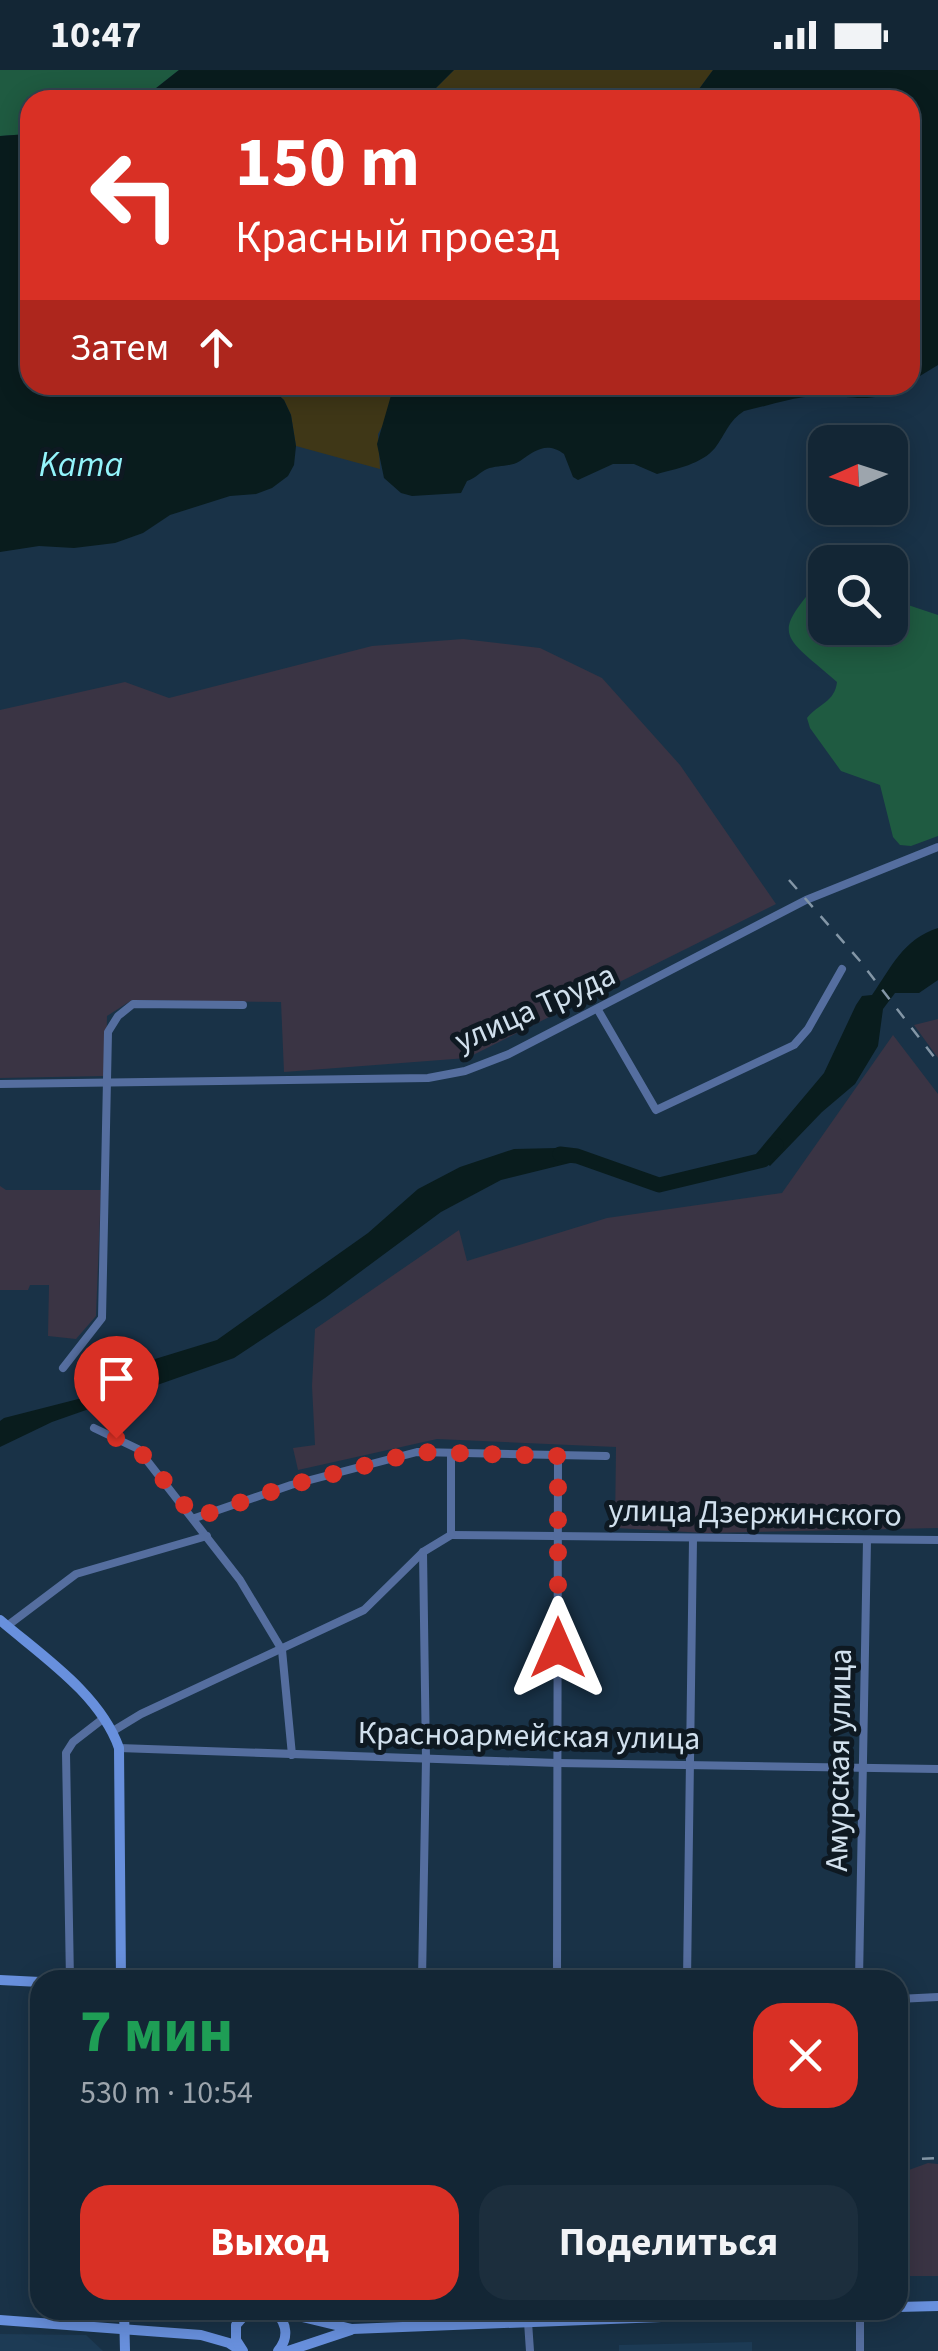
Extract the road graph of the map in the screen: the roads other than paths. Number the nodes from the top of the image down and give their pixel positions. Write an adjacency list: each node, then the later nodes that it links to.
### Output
1 (938, 847): 4 (street, улица Труда)
2 (842, 969): 4 (street)
3 (242, 1005): 5 (street)
4 (598, 1010): 5 (street, улица Труда)
5 (109, 1082): 6 (street, улица Труда); 7 (street)
6 (0, 1084)
7 (63, 1368)
8 (94, 1428): 12 (street)
9 (451, 1454): 10 (street); 12 (street); 14 (street)
10 (558, 1456): 11 (street); 13 (street)
11 (606, 1456)
12 (195, 1518): 15 (street)
13 (558, 1534): 14 (street, улица Дзержинского); 16 (street, улица Дзержинского); 27 (street)
14 (451, 1535): 19 (street)
15 (207, 1536): 20 (street); 21 (street)
16 (693, 1539): 17 (street, улица Дзержинского); 28 (street)
17 (868, 1540): 18 (street, улица Дзержинского); 29 (street, Амурская улица)
18 (938, 1540)
19 (423, 1552): 21 (street); 26 (street)
20 (4, 1623): 22 (main road)
21 (282, 1650): 23 (street); 25 (street)
22 (104, 1718): 23 (main road); 31 (street)
23 (113, 1731): 24 (main road)
24 (119, 1748): 25 (street, Красноармейская улица); 32 (main road)
25 (292, 1755): 26 (street, Красноармейская улица)
26 (426, 1759): 27 (street, Красноармейская улица); 33 (street)
27 (557, 1763): 28 (street, Красноармейская улица); 34 (street)
28 (692, 1764): 29 (street, Красноармейская улица); 35 (street)
29 (862, 1766): 30 (street, Красноармейская улица); 36 (street, Амурская улица)
30 (938, 1769)
31 (70, 1970)
32 (122, 1970)
33 (422, 1970)
34 (557, 1970)
35 (687, 1970)
36 (860, 1970)
37 (0, 1980): 38 (main road)
38 (30, 1982)
39 (938, 1997): 40 (street)
40 (908, 1998)
41 (938, 2306): 42 (main road)
42 (908, 2307)
43 (0, 2320): 52 (main road)
44 (124, 2320): 52 (main road)
45 (241, 2320): 55 (main road)
46 (280, 2320): 56 (main road)
47 (296, 2320): 57 (main road)
48 (322, 2320): 53 (main road)
49 (580, 2320): 51 (main road)
50 (860, 2320): 59 (street)
51 (528, 2322): 53 (main road); 58 (street)
52 (124, 2328): 54 (main road); 55 (main road)
53 (352, 2329): 57 (main road)
54 (125, 2351)
55 (242, 2351)
56 (278, 2351)
57 (288, 2351)
58 (530, 2351)
59 (860, 2351)

